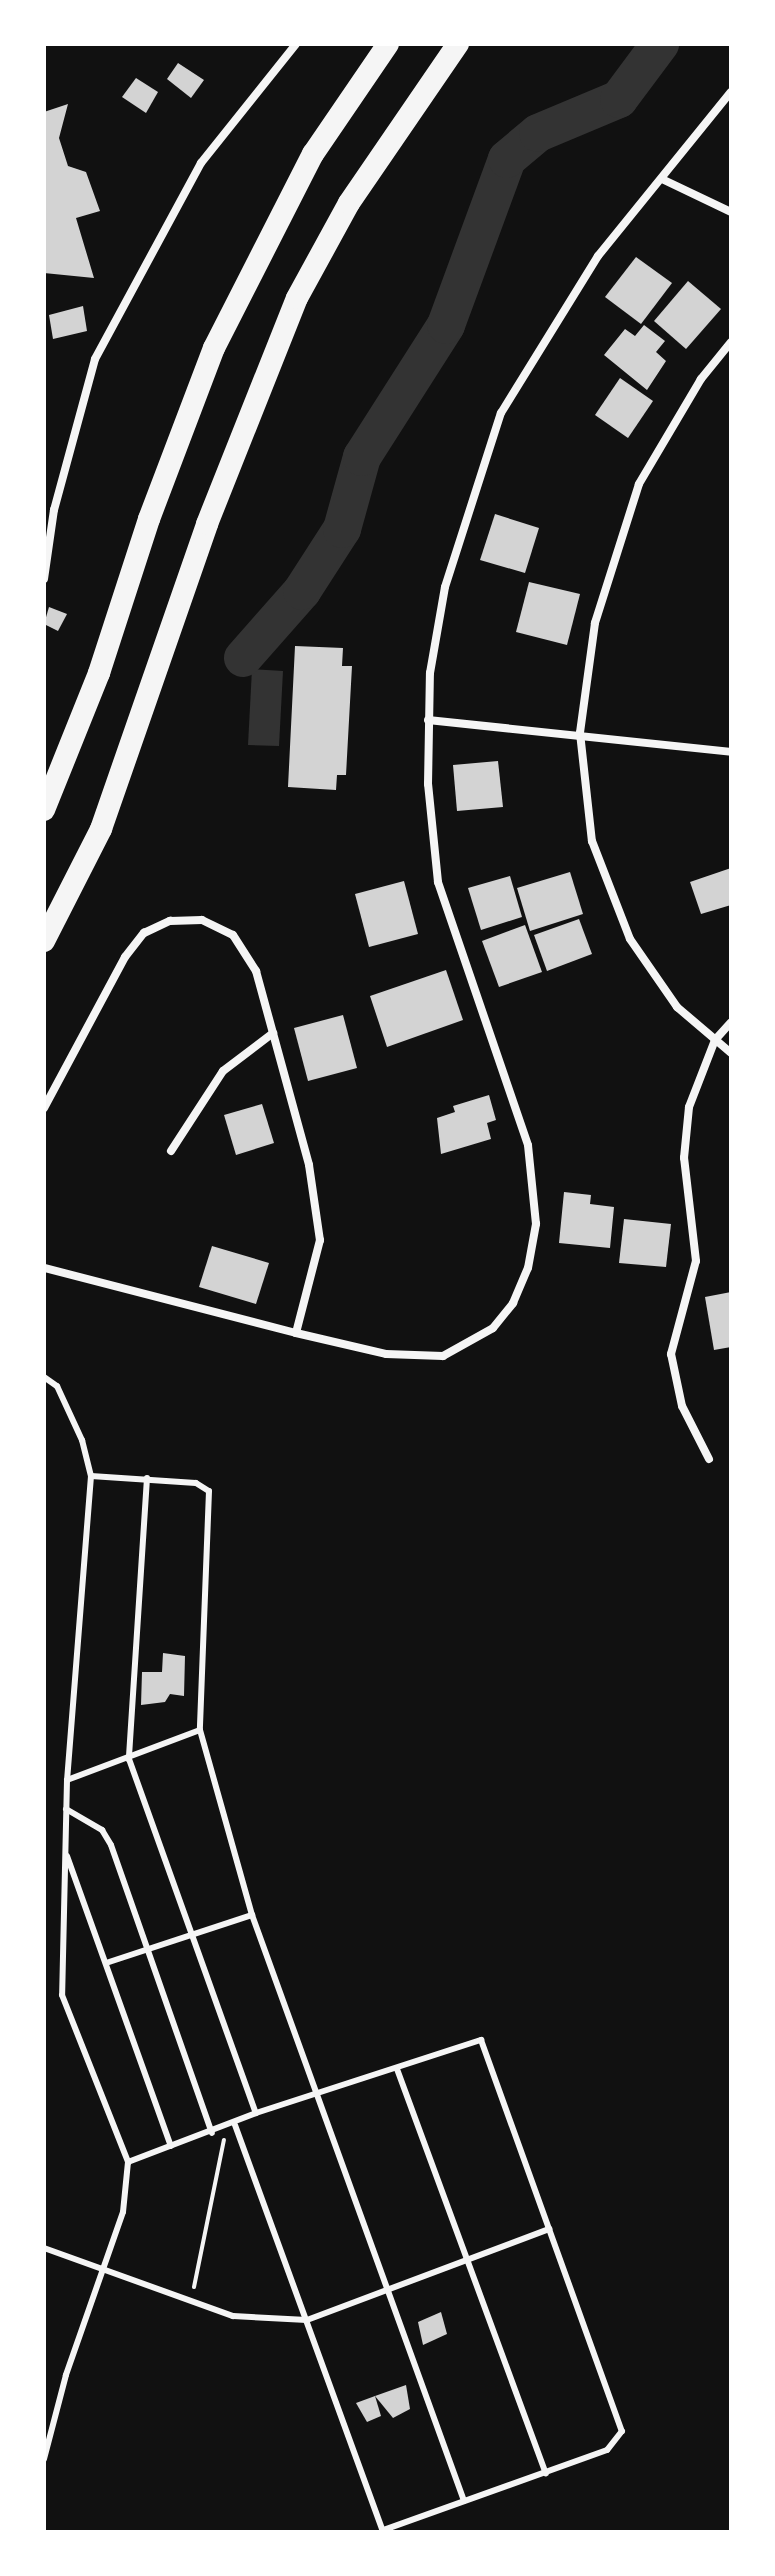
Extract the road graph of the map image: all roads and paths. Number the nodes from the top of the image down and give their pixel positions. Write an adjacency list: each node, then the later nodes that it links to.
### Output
1 (296, 44): 8 (street)
2 (388, 44): 12 (highway)
3 (458, 44): 13 (highway)
4 (731, 92): 5 (street)
5 (664, 180): 6 (street); 9 (street)
6 (731, 212)
7 (731, 342): 10 (street)
8 (44, 579)
9 (428, 720): 10 (street); 21 (street)
10 (580, 733): 11 (street); 16 (street)
11 (731, 752)
12 (44, 810)
13 (44, 941)
14 (731, 1022): 16 (street)
15 (273, 1033): 18 (street); 19 (street); 21 (street)
16 (715, 1040): 17 (street); 23 (street)
17 (731, 1053)
18 (44, 1108)
19 (171, 1151)
20 (44, 1268): 21 (street)
21 (296, 1333)
22 (44, 1377): 24 (lane)
23 (709, 1459)
24 (91, 1476): 25 (lane); 28 (lane)
25 (147, 1478): 26 (lane); 27 (lane)
26 (200, 1730): 27 (lane); 31 (lane)
27 (129, 1759): 28 (lane); 32 (lane)
28 (67, 1780): 29 (lane)
29 (66, 1809): 30 (lane); 33 (lane)
30 (65, 1853): 34 (lane); 42 (lane)
31 (252, 1915): 32 (lane); 36 (lane)
32 (191, 1935): 33 (lane); 37 (lane)
33 (145, 1950): 34 (lane); 40 (lane)
34 (106, 1963): 41 (lane)
35 (397, 2069): 36 (lane); 43 (lane); 45 (lane)
36 (315, 2095): 37 (lane); 47 (lane)
37 (256, 2113): 38 (lane)
38 (235, 2125): 39 (lane); 49 (lane)
39 (221, 2130): 40 (lane); 48 (path)
40 (212, 2133): 41 (lane)
41 (171, 2146): 42 (lane)
42 (128, 2162): 46 (lane)
43 (549, 2229): 45 (lane); 51 (lane)
44 (44, 2248): 46 (lane)
45 (467, 2259): 47 (lane); 51 (lane)
46 (101, 2266): 48 (lane); 50 (lane)
47 (387, 2291): 49 (lane); 52 (lane)
48 (190, 2303): 49 (lane)
49 (307, 2320): 53 (lane)
50 (44, 2459)
51 (546, 2473): 52 (lane)
52 (464, 2501): 53 (lane)
53 (384, 2531)

